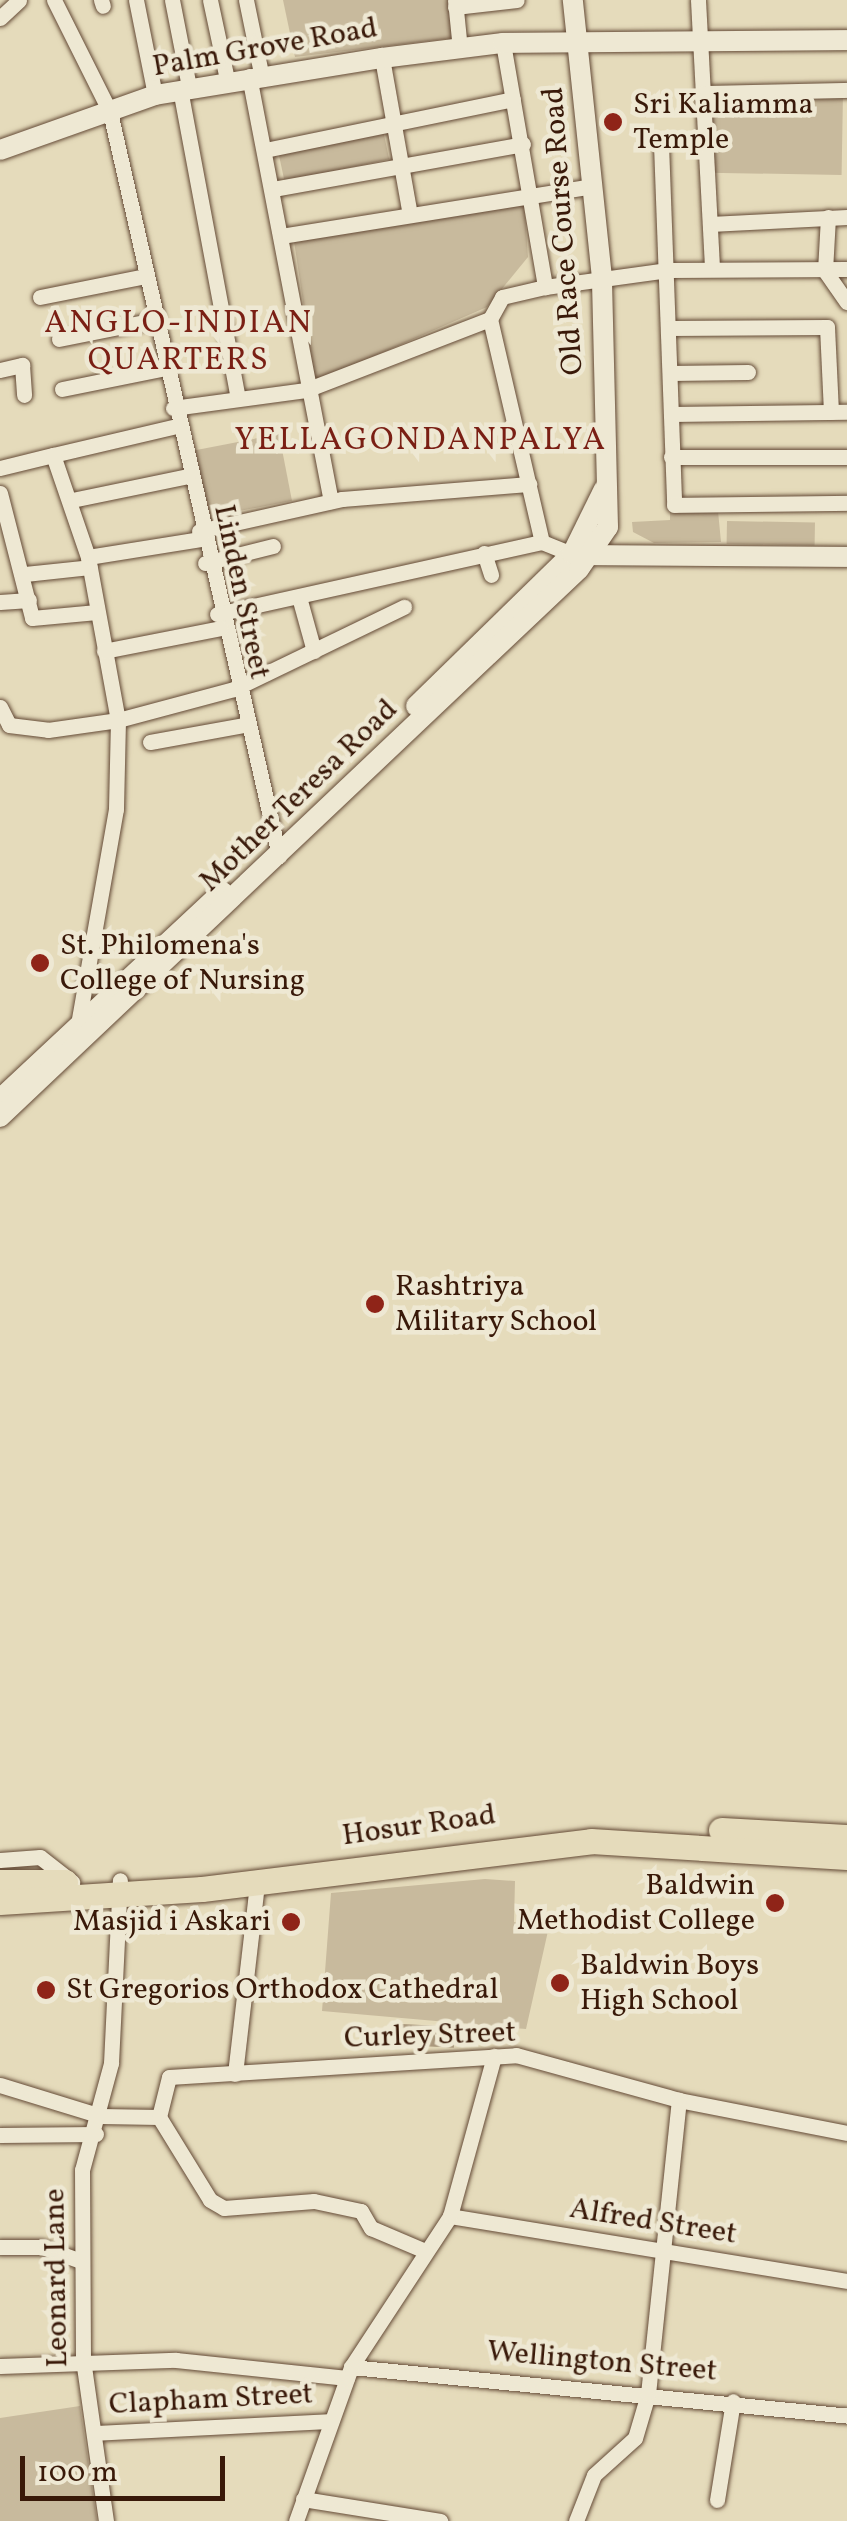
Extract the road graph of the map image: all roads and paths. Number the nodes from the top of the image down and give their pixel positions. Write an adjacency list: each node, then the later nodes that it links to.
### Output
1 (19, 0): 11 (street)
2 (136, 0): 23 (street)
3 (172, 0): 20 (street)
4 (210, 0): 19 (street)
5 (246, 0): 18 (street)
6 (517, 0): 10 (street)
7 (573, 0): 15 (street, Old Race Course Road)
8 (698, 0): 13 (street)
9 (56, 4): 25 (street, Linden Street)
10 (455, 4): 16 (street)
11 (0, 18)
12 (847, 40): 13 (street, Palm Grove Road)
13 (699, 42): 15 (street, Palm Grove Road); 22 (street)
14 (503, 43): 15 (street, Palm Grove Road); 16 (street, Palm Grove Road); 24 (street)
15 (579, 46): 32 (street, Old Race Course Road)
16 (460, 49): 17 (street, Palm Grove Road)
17 (382, 58): 18 (street, Palm Grove Road); 26 (street)
18 (255, 75): 19 (street, Palm Grove Road); 30 (street)
19 (226, 79): 20 (street, Palm Grove Road)
20 (185, 88): 23 (street, Palm Grove Road); 62 (street)
21 (847, 90): 22 (street)
22 (703, 93): 38 (street)
23 (155, 95): 25 (street, Palm Grove Road)
24 (512, 99): 26 (street); 27 (street)
25 (110, 112): 29 (street, Palm Grove Road); 44 (street, Linden Street)
26 (393, 122): 30 (street); 31 (street)
27 (523, 144): 31 (street); 34 (street)
28 (661, 144): 41 (street)
29 (0, 150)
30 (265, 150): 33 (street)
31 (402, 168): 33 (street); 35 (street)
32 (593, 186): 34 (street); 45 (street, Old Race Course Road)
33 (273, 189): 39 (street)
34 (534, 193): 35 (street); 46 (street)
35 (410, 215): 39 (street)
36 (828, 217): 37 (street); 38 (street); 43 (street)
37 (847, 217)
38 (710, 224): 40 (street)
39 (281, 236): 60 (street)
40 (712, 269): 41 (street); 43 (street)
41 (668, 270): 45 (street); 51 (street)
42 (847, 270): 43 (street)
43 (825, 272): 48 (street)
44 (145, 276): 47 (street); 50 (street, Linden Street)
45 (602, 278): 46 (street); 70 (street, Old Race Course Road)
46 (546, 287): 49 (street)
47 (40, 297)
48 (847, 302)
49 (490, 319): 60 (street); 73 (street)
50 (154, 320): 52 (street); 53 (street, Linden Street)
51 (669, 328): 56 (street); 57 (street)
52 (58, 338)
53 (165, 368): 59 (street); 63 (street, Linden Street)
54 (0, 370): 61 (street)
55 (748, 372): 56 (street)
56 (670, 373): 65 (street)
57 (829, 380): 58 (street); 64 (street)
58 (847, 380)
59 (62, 389)
60 (306, 390): 62 (street); 76 (street)
61 (24, 394)
62 (238, 398): 63 (street)
63 (173, 408): 66 (street, Linden Street)
64 (839, 412): 65 (street)
65 (671, 414): 68 (street)
66 (177, 426): 67 (street); 72 (street, Linden Street)
67 (52, 455): 71 (street); 75 (street)
68 (672, 457): 69 (street); 77 (street)
69 (847, 457)
70 (608, 458): 82 (street, Mother Teresa Road)
71 (0, 468)
72 (188, 476): 75 (street); 78 (street, Linden Street)
73 (529, 484): 76 (street); 79 (street)
74 (0, 493): 86 (street)
75 (72, 500): 84 (street)
76 (331, 501): 78 (street)
77 (847, 503)
78 (200, 535): 84 (street); 85 (street, Linden Street)
79 (542, 542): 81 (street); 82 (street)
80 (273, 546): 85 (street)
81 (484, 553): 87 (street); 88 (street)
82 (582, 555): 83 (street); 102 (street, Mother Teresa Road)
83 (847, 557)
84 (89, 562): 86 (street); 92 (street)
85 (205, 563): 93 (street, Linden Street)
86 (26, 574): 89 (street)
87 (491, 575)
88 (299, 597): 93 (street); 94 (street)
89 (29, 600): 90 (street); 92 (street)
90 (0, 602)
91 (404, 607): 94 (street)
92 (97, 612): 95 (street)
93 (219, 621): 95 (street); 96 (street, Linden Street)
94 (314, 651): 96 (street)
95 (104, 652): 98 (street)
96 (234, 690): 98 (street); 100 (street, Linden Street)
97 (0, 707): 99 (street)
98 (118, 720): 99 (street); 103 (street)
99 (4, 721)
100 (244, 725): 101 (street); 102 (street, Linden Street)
101 (150, 742)
102 (275, 852): 103 (street, Mother Teresa Road); 105 (street, Mother Teresa Road)
103 (78, 1025): 104 (street, Mother Teresa Road)
104 (0, 1098)
105 (0, 1117)
106 (847, 1837): 112 (main road, Hosur Road)
107 (847, 1856): 111 (main road, Hosur Road)
108 (0, 1860): 110 (street)
109 (0, 1882): 110 (main road, Hosur Road)
110 (72, 1882): 112 (main road, Hosur Road)
111 (257, 1883): 112 (main road, Hosur Road); 115 (street)
112 (120, 1897): 113 (main road, Hosur Road); 119 (street, Leonard Lane)
113 (0, 1902)
114 (494, 2056): 115 (street, Curley Street); 117 (street, Curley Street); 125 (street)
115 (236, 2074): 120 (street, Curley Street)
116 (0, 2085): 118 (street)
117 (679, 2100): 121 (street, Curley Street); 128 (street)
118 (71, 2108): 119 (street); 122 (street)
119 (101, 2116): 120 (street); 123 (street, Leonard Lane)
120 (159, 2117): 127 (street)
121 (847, 2133)
122 (67, 2134): 123 (street); 124 (street)
123 (96, 2134): 129 (street, Leonard Lane)
124 (0, 2136)
125 (450, 2216): 127 (street); 128 (street, Alfred Street)
126 (0, 2246): 129 (street)
127 (423, 2250): 133 (street)
128 (661, 2252): 130 (street, Alfred Street); 134 (street)
129 (81, 2262): 131 (street, Leonard Lane)
130 (847, 2280)
131 (83, 2358): 132 (street, Wellington Street); 133 (street, Wellington Street); 138 (street, Leonard Lane)
132 (0, 2366)
133 (349, 2372): 134 (street, Wellington Street); 137 (street)
134 (648, 2394): 135 (street, Wellington Street); 144 (street)
135 (732, 2402): 136 (street, Wellington Street); 140 (street)
136 (847, 2416)
137 (331, 2422): 138 (street, Clapham Street); 139 (street)
138 (94, 2434): 141 (street, Leonard Lane)
139 (304, 2498): 142 (street); 143 (street)
140 (717, 2500)
141 (106, 2521)
142 (296, 2521)
143 (440, 2521)
144 (576, 2521)

